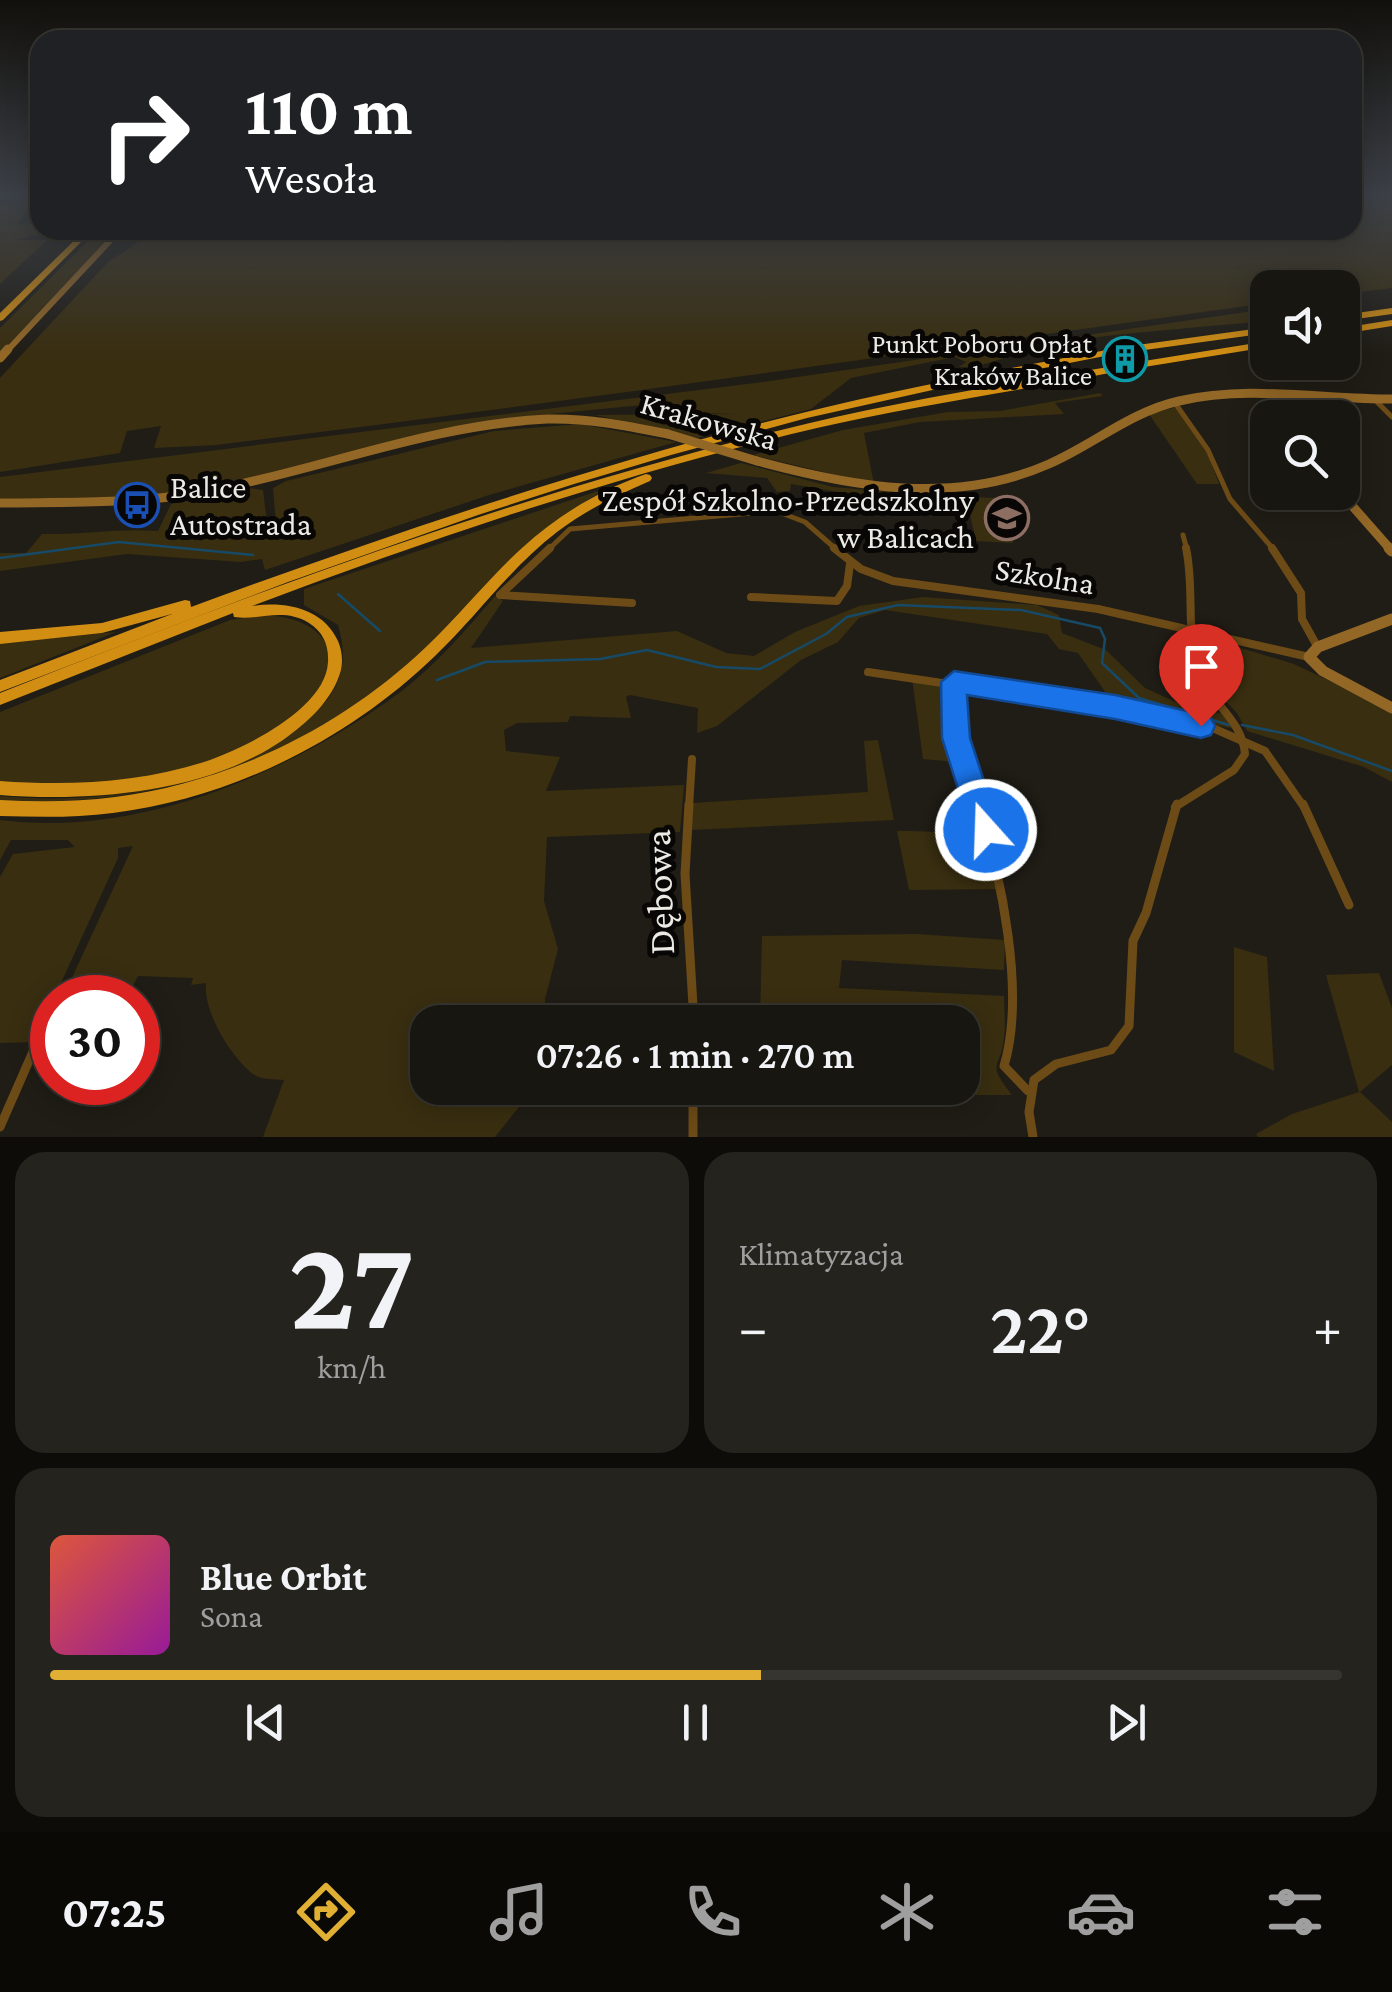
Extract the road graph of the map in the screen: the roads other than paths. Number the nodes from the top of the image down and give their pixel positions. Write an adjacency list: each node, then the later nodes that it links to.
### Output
1 (60, 250): 4 (highway)
2 (69, 250): 7 (highway)
3 (101, 250): 12 (street)
4 (0, 309)
5 (1392, 311): 6 (highway)
6 (1360, 315)
7 (0, 318)
8 (1392, 323): 9 (highway)
9 (1360, 328)
10 (1250, 333): 25 (highway)
11 (1250, 347): 19 (highway)
12 (0, 358)
13 (1292, 396): 15 (street); 16 (street, Krakowska); 17 (street, Krakowska)
14 (1392, 399): 16 (street, Krakowska)
15 (1294, 400)
16 (1375, 400): 18 (street)
17 (1174, 402): 20 (street, Krakowska, bridge); 32 (street)
18 (1392, 417)
19 (837, 423): 29 (highway); 41 (highway)
20 (0, 503)
21 (1356, 510): 23 (street)
22 (1182, 535): 30 (street)
23 (1392, 551)
24 (850, 564): 26 (street); 27 (street, Szkolna); 30 (street, Szkolna)
25 (288, 576): 31 (highway); 35 (highway)
26 (751, 598)
27 (632, 604)
28 (1392, 619): 32 (street)
29 (184, 626): 36 (highway); 40 (highway)
30 (1193, 628): 32 (street, Szkolna); 38 (street)
31 (0, 638)
32 (1313, 652): 37 (street)
33 (868, 672): 34 (street)
34 (954, 682): 38 (street); 45 (street)
35 (0, 686)
36 (0, 699)
37 (1392, 708)
38 (1246, 742): 42 (street); 45 (street)
39 (692, 760): 43 (street, Dębowa)
40 (0, 788)
41 (0, 808)
42 (1349, 905)
43 (693, 1005)
44 (30, 1058): 47 (street)
45 (1028, 1092): 49 (street)
46 (693, 1105): 48 (street)
47 (0, 1126)
48 (693, 1137)
49 (1033, 1137)

